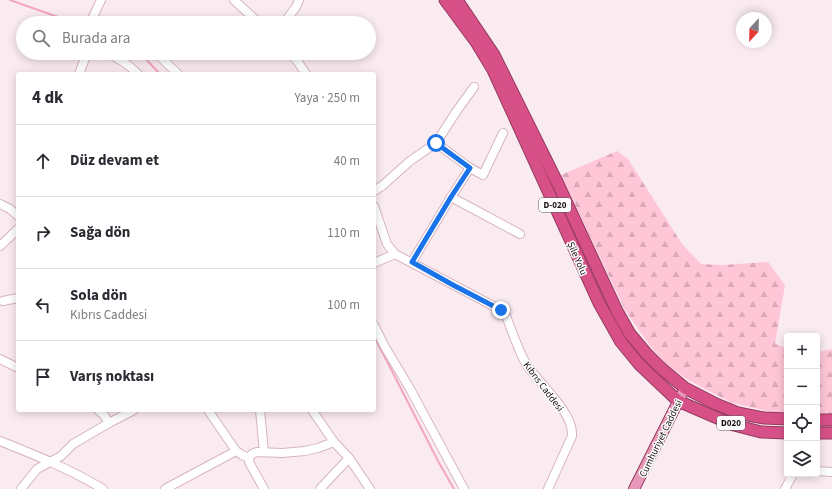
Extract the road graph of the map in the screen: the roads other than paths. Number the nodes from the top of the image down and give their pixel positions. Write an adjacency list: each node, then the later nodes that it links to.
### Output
1 (101, 0): 6 (street)
2 (234, 0): 7 (street)
3 (299, 0): 8 (street)
4 (445, 0): 38 (highway, Şile Yolu / D-020)
5 (457, 0): 37 (highway, Şile Yolu / D-020)
6 (96, 16)
7 (251, 16)
8 (289, 16)
9 (84, 60): 13 (street)
10 (122, 60): 14 (street)
11 (163, 60): 15 (street)
12 (296, 60): 16 (street)
13 (80, 72)
14 (136, 72)
15 (176, 72)
16 (305, 72)
17 (474, 86): 19 (street)
18 (503, 133): 20 (street)
19 (436, 143): 20 (street); 21 (street)
20 (470, 168): 22 (street)
21 (376, 190)
22 (451, 197): 27 (street); 31 (street)
23 (0, 204): 25 (street)
24 (376, 212): 29 (street)
25 (16, 214)
26 (16, 231): 28 (street)
27 (520, 234)
28 (0, 246)
29 (395, 254): 30 (street); 31 (street, Kıbrıs Caddesi)
30 (376, 262)
31 (412, 262): 68 (street, Kıbrıs Caddesi)
32 (16, 298): 33 (street)
33 (3, 301)
34 (376, 329): 67 (street)
35 (0, 359): 36 (street)
36 (16, 367)
37 (685, 388): 38 (main road, Cumhuriyet Caddesi); 44 (highway, Şile Yolu / D020)
38 (678, 401): 48 (highway, Şile Yolu / D020); 69 (main road, Cumhuriyet Caddesi)
39 (100, 412): 47 (street)
40 (130, 412): 47 (street)
41 (209, 412): 53 (street)
42 (260, 412): 54 (street)
43 (313, 412): 52 (street)
44 (784, 419)
45 (820, 420): 46 (highway)
46 (832, 420)
47 (109, 423): 57 (street)
48 (784, 433)
49 (820, 434): 50 (highway)
50 (832, 434)
51 (0, 441): 57 (street)
52 (334, 442): 54 (street); 56 (street)
53 (236, 451): 55 (street); 63 (street)
54 (264, 452): 55 (street)
55 (249, 458): 64 (street)
56 (349, 458): 65 (street); 66 (street)
57 (52, 462): 61 (street); 62 (street)
58 (820, 471): 59 (street)
59 (832, 472)
60 (791, 477): 70 (street)
61 (21, 489)
62 (103, 489)
63 (165, 489)
64 (264, 489)
65 (320, 489)
66 (370, 489)
67 (464, 489)
68 (548, 489)
69 (634, 489)
70 (785, 489)

